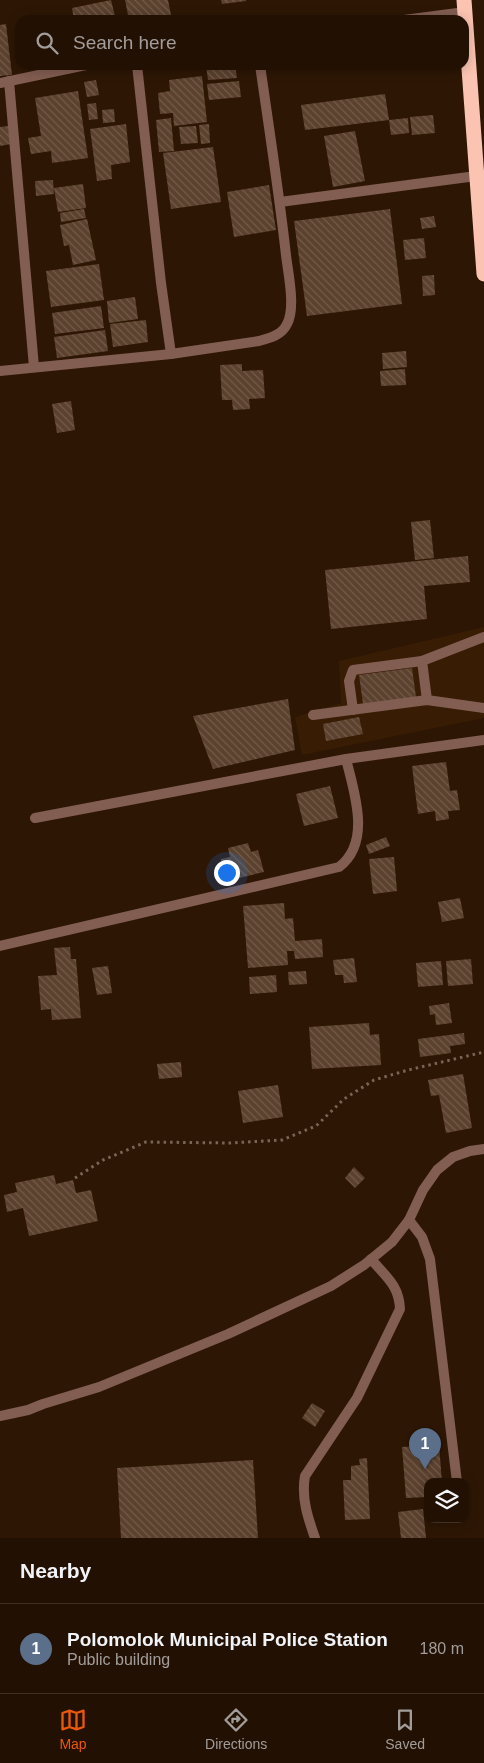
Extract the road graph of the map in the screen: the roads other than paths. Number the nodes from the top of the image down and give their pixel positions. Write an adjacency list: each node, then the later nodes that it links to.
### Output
1 (465, 6): 2 (street)
2 (426, 15)
3 (469, 68): 8 (highway)
4 (62, 70): 7 (street)
5 (138, 70): 11 (street)
6 (261, 70): 9 (street)
7 (5, 82): 12 (street)
8 (476, 176): 9 (street); 10 (highway)
9 (280, 202): 11 (street)
10 (484, 274)
11 (171, 354): 12 (street)
12 (34, 367): 13 (street)
13 (0, 372)
14 (484, 637): 15 (street)
15 (422, 661): 16 (street); 18 (street)
16 (427, 700): 17 (street); 18 (street)
17 (484, 708)
18 (353, 710): 19 (street)
19 (312, 715)
20 (484, 740): 21 (street)
21 (346, 759): 22 (street); 23 (street)
22 (34, 818)
23 (0, 946)
24 (484, 1149): 25 (street)
25 (408, 1220): 26 (street); 28 (street)
26 (371, 1259): 27 (street); 29 (street)
27 (0, 1416)
28 (457, 1478)
29 (315, 1538)

